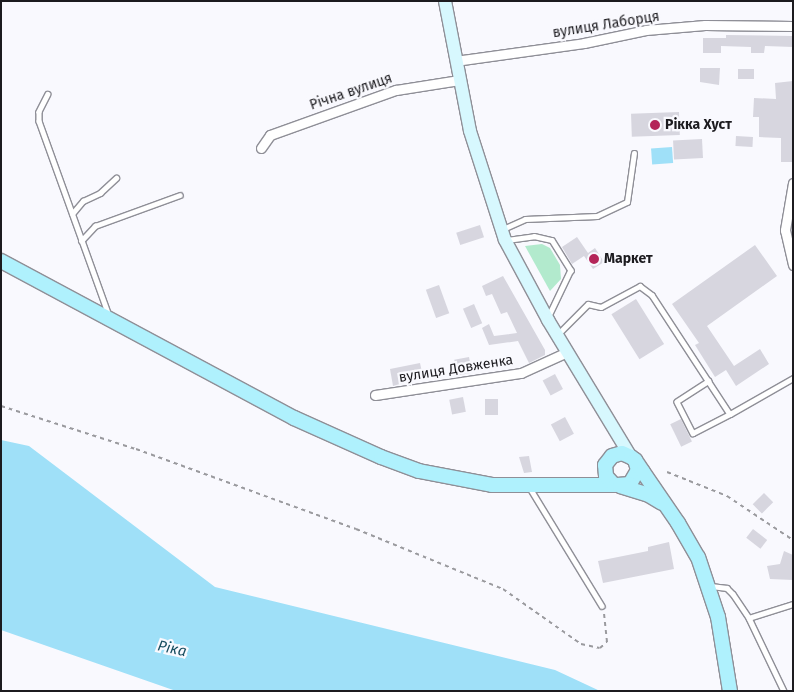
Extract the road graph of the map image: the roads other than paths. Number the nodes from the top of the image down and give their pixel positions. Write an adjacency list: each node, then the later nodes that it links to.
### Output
1 (445, 1): 3 (main road)
2 (793, 26): 3 (street, вулиця Лаборця)
3 (455, 61): 4 (main road)
4 (459, 80): 6 (street, Річна вулиця); 12 (main road)
5 (48, 94): 11 (lane)
6 (261, 148)
7 (634, 152): 12 (lane)
8 (116, 178): 11 (lane)
9 (793, 183): 15 (street)
10 (180, 195): 13 (lane)
11 (72, 214): 13 (lane)
12 (503, 235): 17 (main road); 17 (lane)
13 (81, 241): 16 (lane)
14 (1, 261): 16 (main road)
15 (793, 265)
16 (110, 319): 28 (main road)
17 (548, 320): 18 (main road)
18 (557, 335): 19 (main road); 21 (lane)
19 (567, 352): 22 (street, вулиця Довженка); 24 (main road)
20 (793, 378): 23 (lane)
21 (709, 381): 23 (lane); 23 (lane)
22 (375, 395)
23 (730, 414)
24 (618, 434): 25 (main road); 26 (main road)
25 (610, 458): 26 (main road); 27 (main road); 29 (main road)
26 (633, 458): 29 (main road); 30 (main road)
27 (569, 485): 28 (main road); 29 (main road)
28 (530, 486): 33 (lane)
29 (617, 486): 30 (main road)
30 (666, 506): 31 (main road)
31 (710, 586): 34 (lane); 35 (main road)
32 (793, 604): 34 (lane)
33 (602, 606)
34 (749, 618): 36 (lane)
35 (730, 691)
36 (784, 691)

